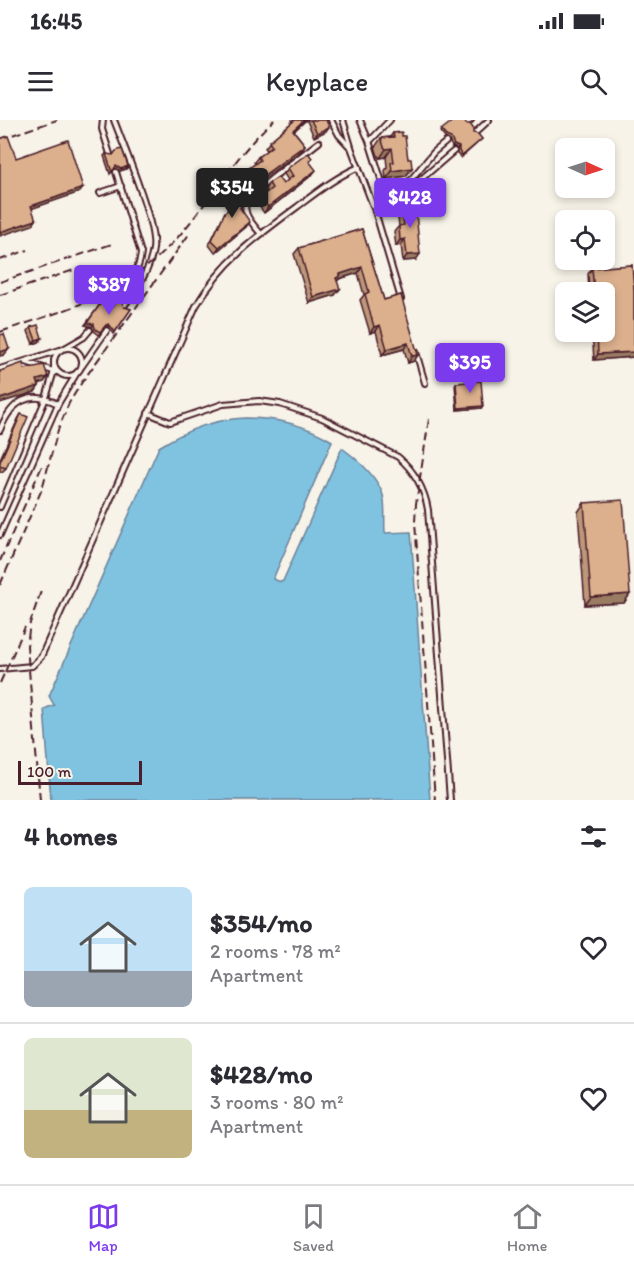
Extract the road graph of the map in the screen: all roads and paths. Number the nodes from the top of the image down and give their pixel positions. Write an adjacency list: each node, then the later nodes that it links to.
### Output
1 (103, 120): 14 (lane)
2 (114, 120): 24 (lane)
3 (343, 120): 12 (lane)
4 (360, 120): 9 (lane)
5 (390, 120): 9 (lane)
6 (489, 120): 8 (lane)
7 (332, 121): 12 (lane)
8 (475, 133)
9 (369, 141): 20 (lane)
10 (319, 142): 22 (lane)
11 (446, 142): 19 (lane)
12 (352, 150): 15 (lane)
13 (454, 151): 19 (lane)
14 (110, 154)
15 (359, 167): 21 (lane); 22 (lane)
16 (116, 172): 17 (lane)
17 (121, 186): 18 (lane); 23 (lane)
18 (99, 194)
19 (394, 200): 20 (lane)
20 (389, 204): 21 (lane)
21 (375, 211): 25 (lane)
22 (261, 234): 39 (lane)
23 (106, 306)
24 (124, 306)
25 (403, 308)
26 (90, 330): 28 (lane)
27 (108, 330): 33 (lane)
28 (63, 349): 30 (lane); 31 (lane); 33 (lane)
29 (416, 351): 36 (lane)
30 (22, 361): 32 (lane); 34 (lane)
31 (54, 361): 34 (lane); 35 (lane)
32 (0, 369)
33 (80, 369): 35 (lane); 38 (lane)
34 (54, 371): 35 (lane); 37 (lane)
35 (62, 375)
36 (425, 383)
37 (46, 398): 38 (lane); 40 (lane); 41 (lane)
38 (58, 404): 42 (lane)
39 (148, 414): 43 (lane); 44 (lane)
40 (0, 430)
41 (0, 507)
42 (0, 535)
43 (0, 669)
44 (450, 800)

